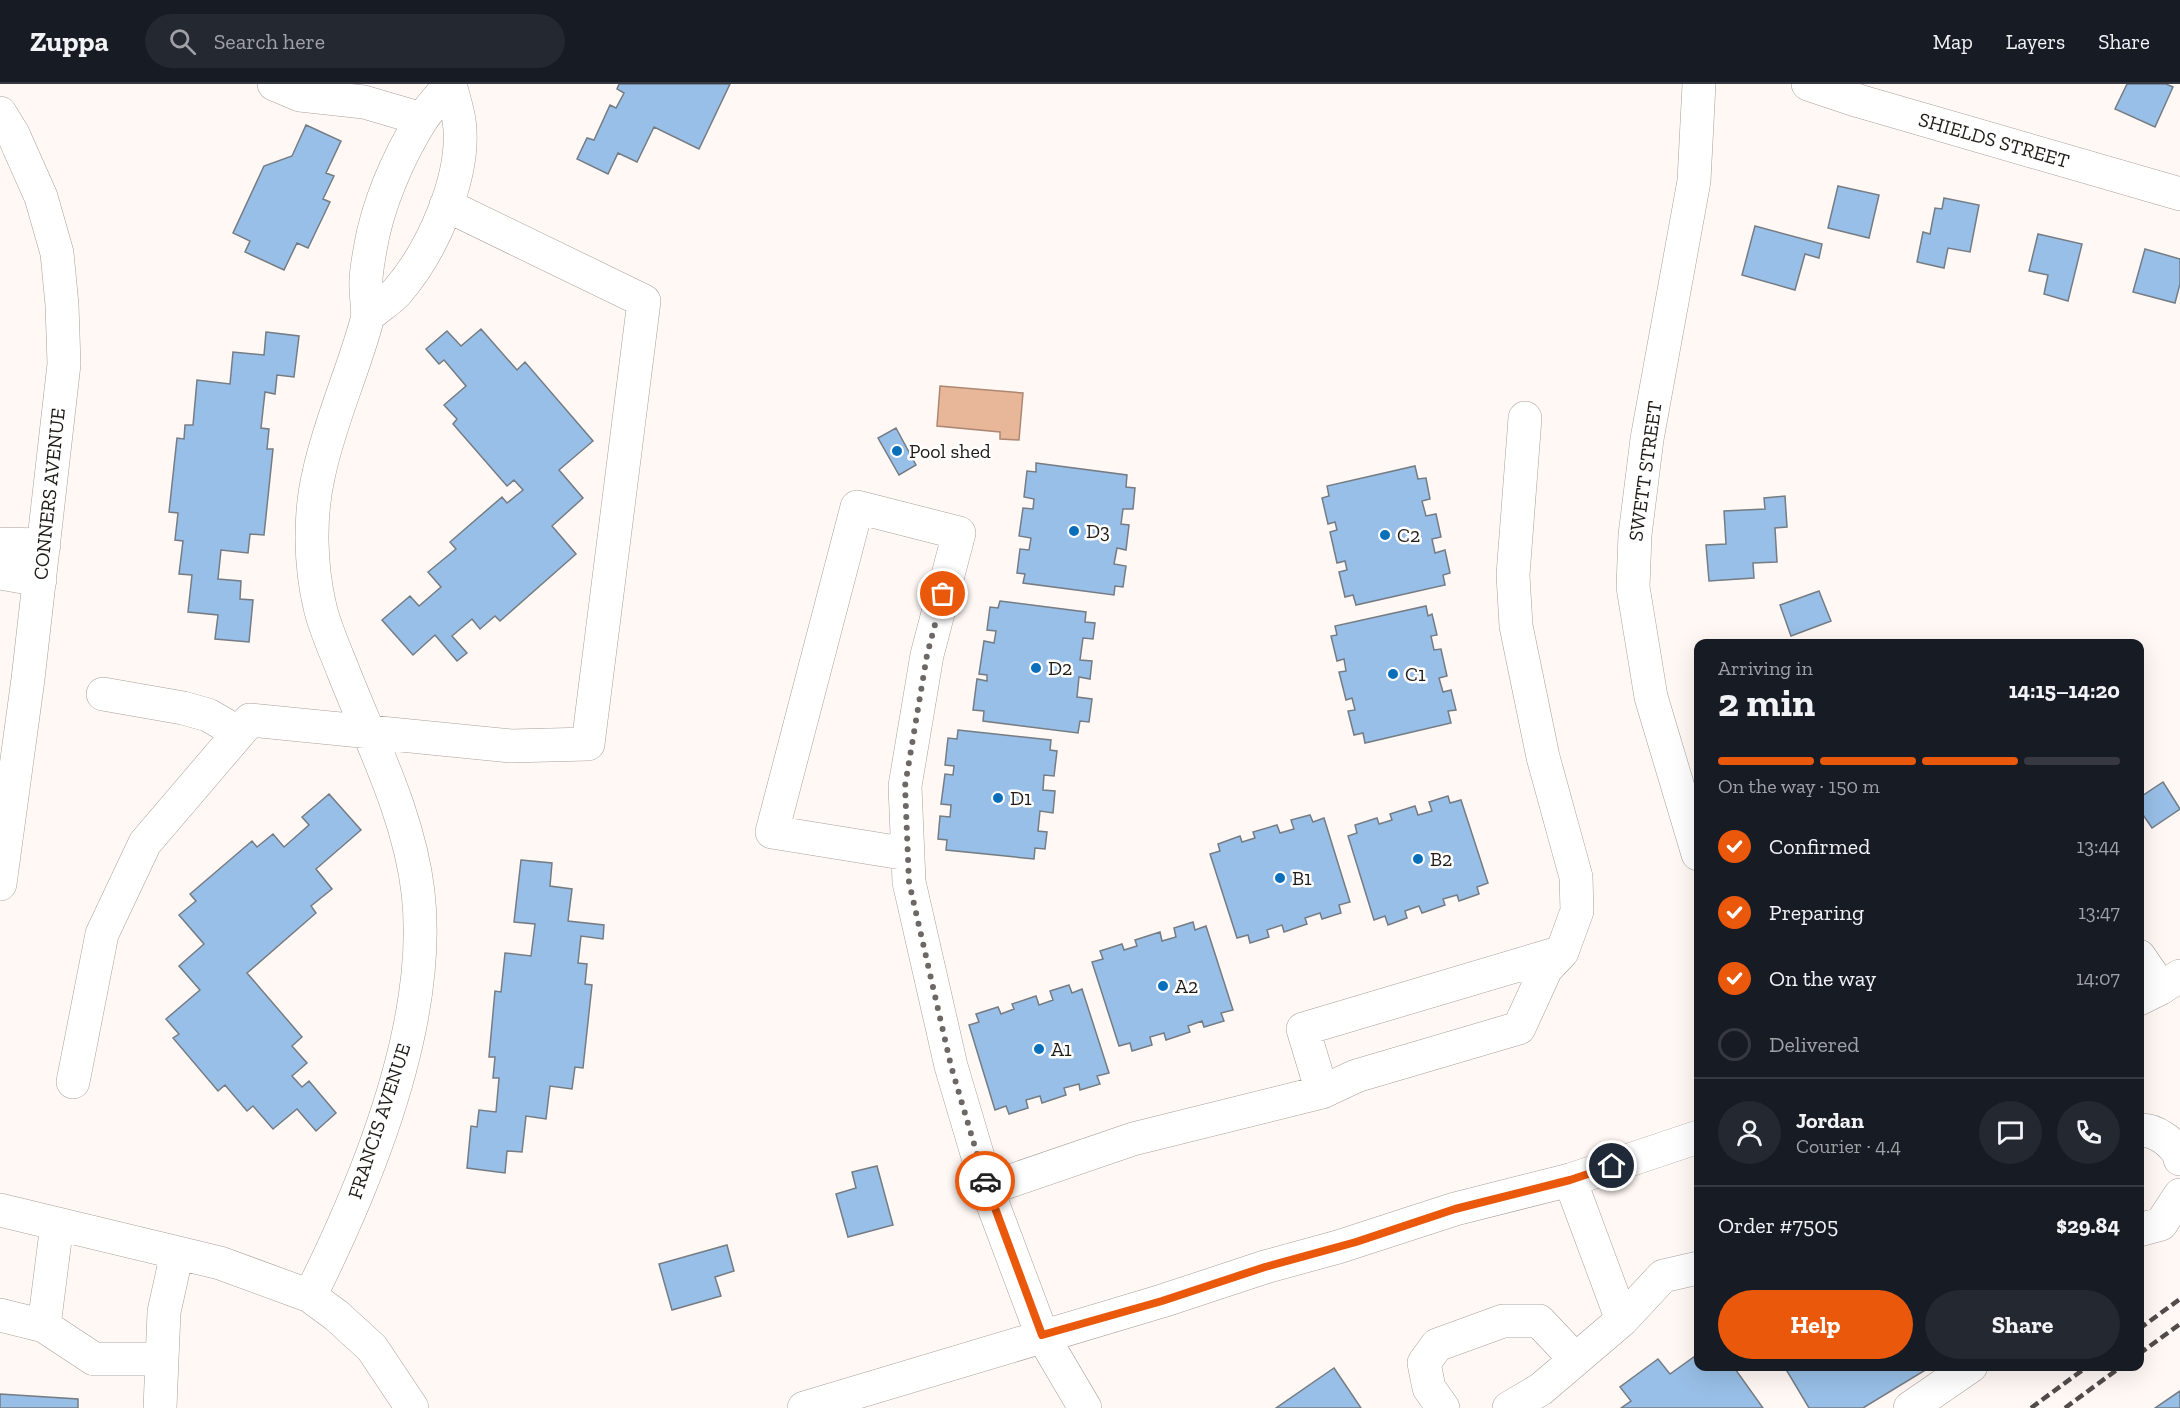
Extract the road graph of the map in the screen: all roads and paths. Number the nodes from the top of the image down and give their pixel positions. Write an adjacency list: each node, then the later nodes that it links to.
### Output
1 (274, 84): 6 (street)
2 (450, 84): 6 (street); 8 (street)
3 (1699, 84): 18 (street, SWETT STREET)
4 (1808, 84): 7 (street, SHIELDS STREET)
5 (0, 113): 12 (street, CONNERS AVENUE)
6 (422, 118): 9 (street)
7 (2180, 194)
8 (446, 205): 9 (street); 16 (street)
9 (368, 316): 16 (street)
10 (1525, 418): 22 (street)
11 (0, 544): 12 (street)
12 (44, 545): 14 (street, CONNERS AVENUE)
13 (0, 573): 14 (street)
14 (40, 580): 21 (street, CONNERS AVENUE)
15 (103, 694): 17 (street)
16 (367, 730): 17 (street); 38 (street, FRANCIS AVENUE)
17 (239, 733): 25 (street)
18 (1689, 794): 19 (street, SWETT STREET)
19 (1694, 827)
20 (908, 854): 20 (street); 31 (street)
21 (0, 884)
22 (1562, 952): 26 (street); 26 (street)
23 (2144, 964): 24 (street)
24 (2160, 988)
25 (73, 1082)
26 (1322, 1092): 31 (street)
27 (2144, 1129): 29 (street)
28 (1694, 1138): 30 (street)
29 (2180, 1159)
30 (1570, 1180): 40 (street); 42 (street)
31 (987, 1189): 42 (street)
32 (2180, 1195): 35 (street)
33 (0, 1210): 34 (street)
34 (57, 1224): 36 (street); 41 (street)
35 (2144, 1229)
36 (177, 1253): 38 (street); 43 (street)
37 (1694, 1269): 40 (street)
38 (310, 1296): 48 (street)
39 (0, 1315): 41 (street)
40 (1622, 1320): 44 (street)
41 (44, 1326): 43 (street)
42 (1042, 1335): 46 (street); 49 (street)
43 (162, 1359): 47 (street)
44 (1575, 1359): 50 (street); 51 (street)
45 (1964, 1371): 52 (street)
46 (818, 1406)
47 (160, 1408)
48 (412, 1408)
49 (1085, 1408)
50 (1443, 1408)
51 (1509, 1408)
52 (1910, 1408)

